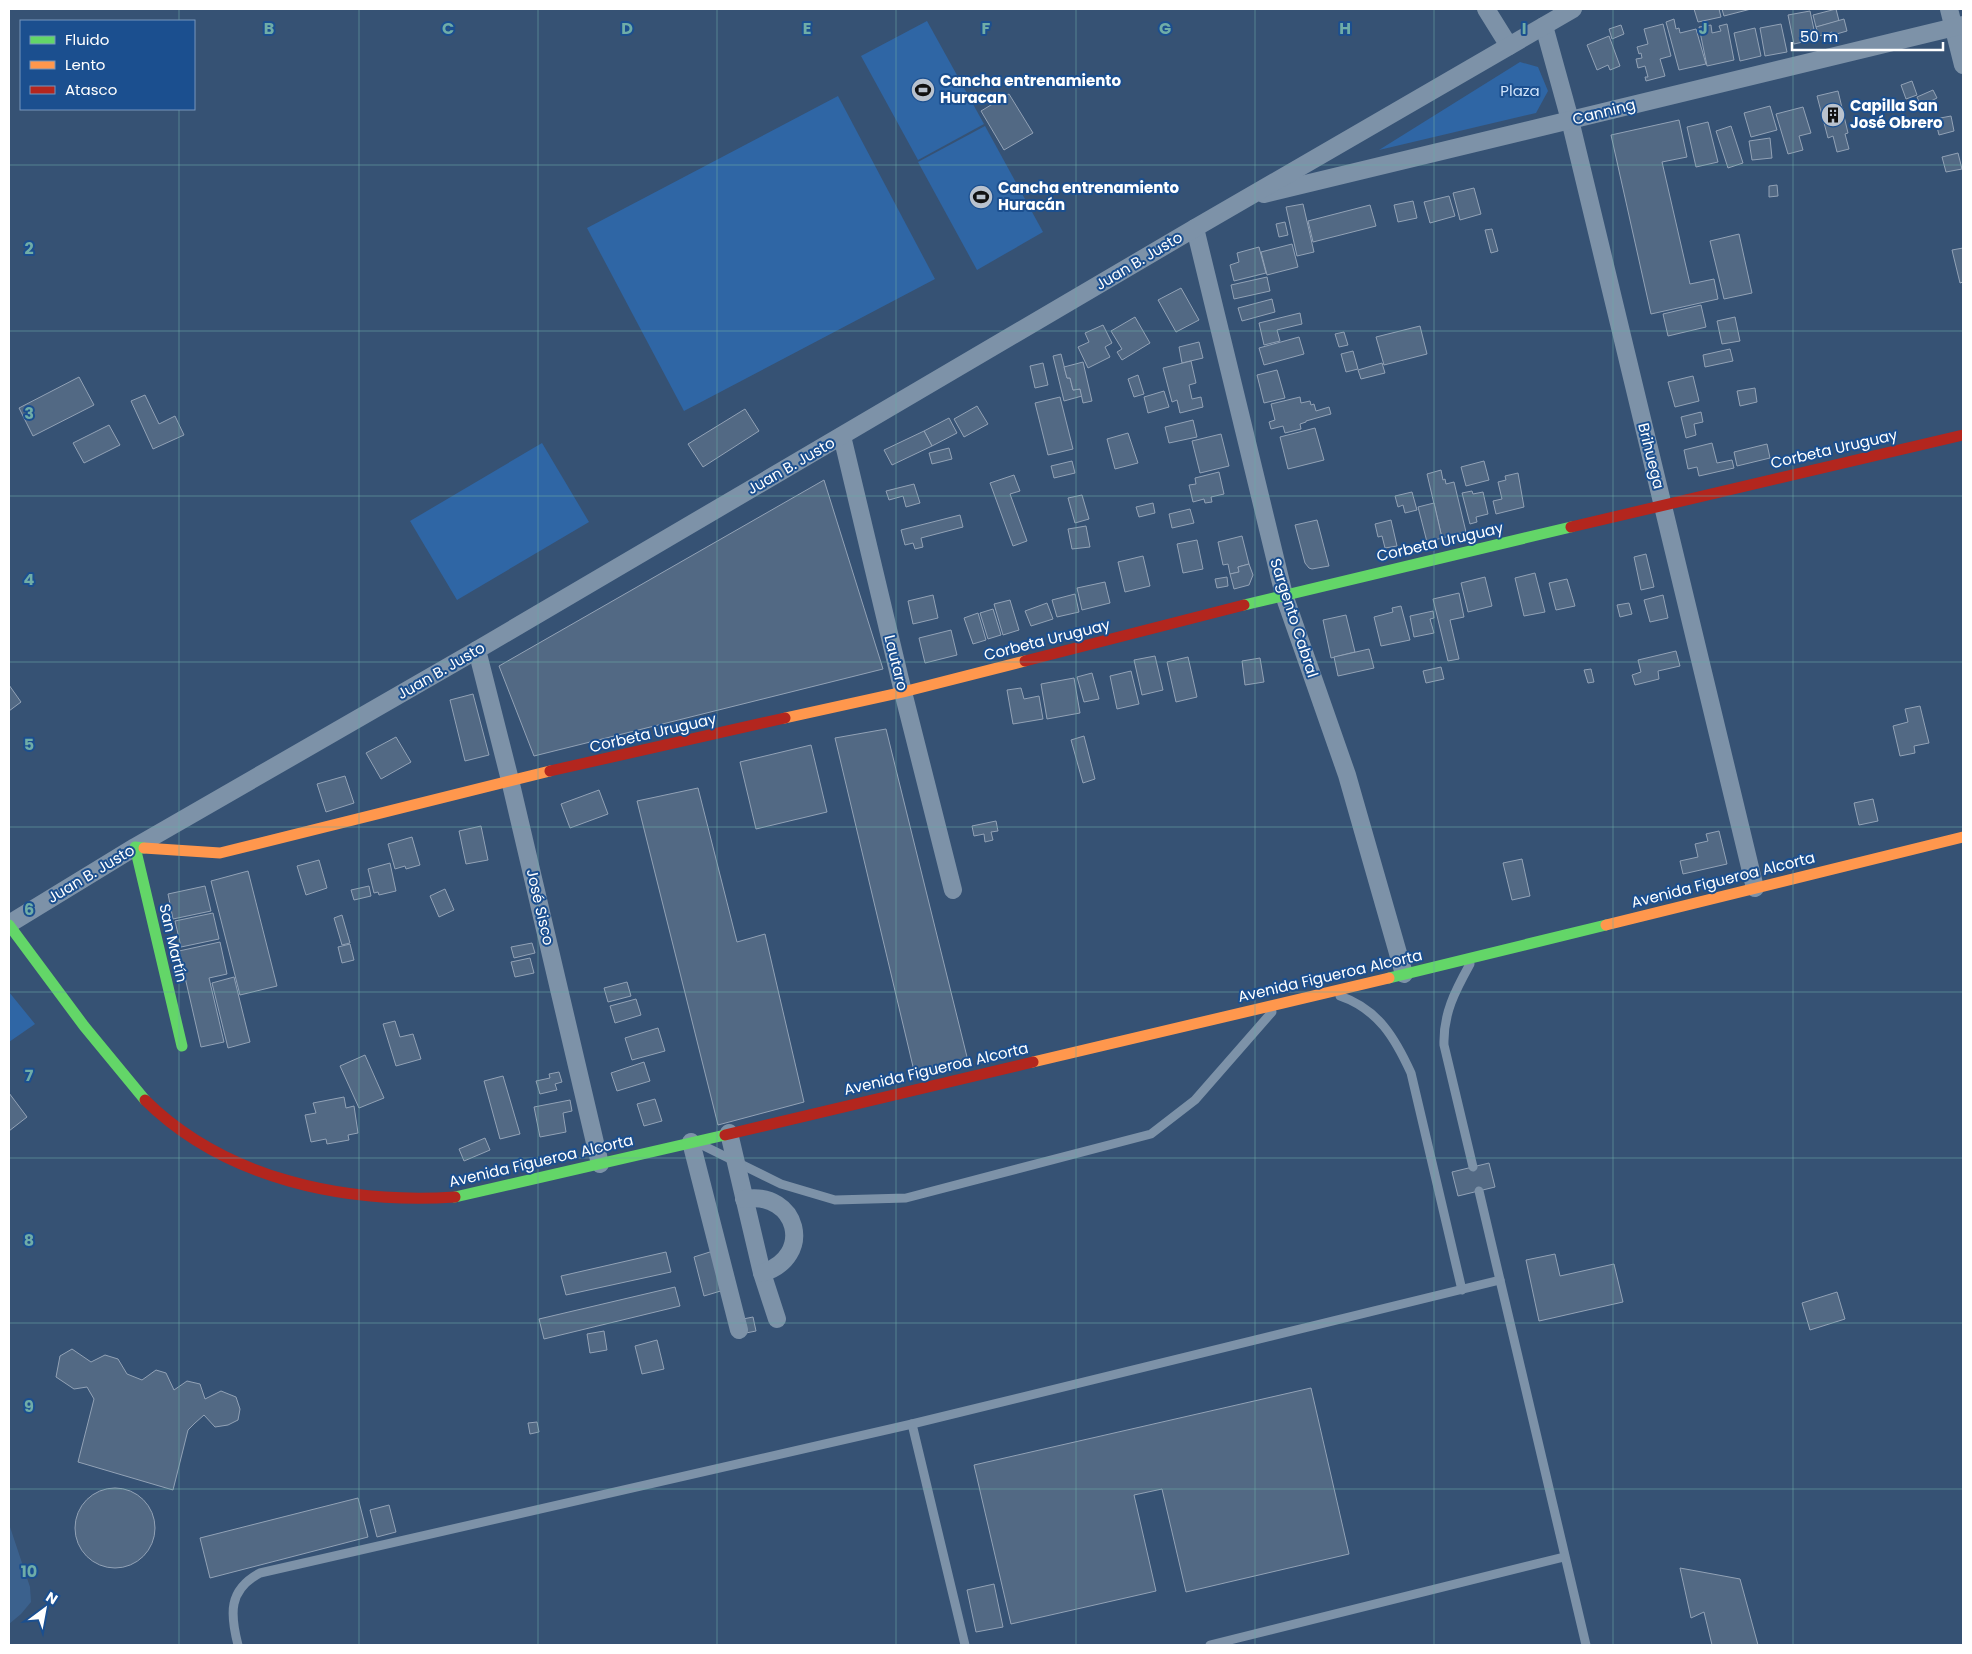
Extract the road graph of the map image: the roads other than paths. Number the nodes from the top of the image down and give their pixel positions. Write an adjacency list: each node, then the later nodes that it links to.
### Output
1 (1486, 9): 6 (street)
2 (1573, 9): 4 (street, Juan B. Justo)
3 (1949, 9): 5 (street)
4 (1544, 26): 6 (street, Juan B. Justo); 8 (street, Brihuega)
5 (1958, 26): 7 (street); 8 (street, Canning)
6 (1509, 46): 9 (street, Juan B. Justo)
7 (1963, 65)
8 (1570, 120): 9 (street, Canning); 13 (street, Brihuega)
9 (1245, 199): 10 (street, Juan B. Justo)
10 (1195, 228): 12 (street, Juan B. Justo); 14 (street, Sargento Cabral)
11 (1963, 435): 13 (main road, Corbeta Uruguay)
12 (842, 436): 15 (street, Juan B. Justo); 16 (street, Lautaro)
13 (1663, 504): 14 (main road, Corbeta Uruguay); 20 (street, Brihuega)
14 (1284, 595): 16 (main road, Corbeta Uruguay); 24 (street, Sargento Cabral)
15 (477, 650): 17 (street, José Sisco); 19 (street, Juan B. Justo)
16 (903, 692): 17 (main road, Corbeta Uruguay); 21 (street, Lautaro)
17 (510, 780): 19 (main road, Corbeta Uruguay); 31 (street, José Sisco)
18 (1963, 837): 20 (main road, Avenida Figueroa Alcorta)
19 (136, 847): 22 (street, Juan B. Justo); 27 (main road, San Martín)
20 (1755, 888): 23 (main road, Avenida Figueroa Alcorta)
21 (953, 890)
22 (9, 925): 31 (main road, Avenida Figueroa Alcorta)
23 (1473, 958): 24 (main road, Avenida Figueroa Alcorta); 32 (lane)
24 (1404, 974): 25 (main road, Avenida Figueroa Alcorta)
25 (1328, 992): 26 (main road, Avenida Figueroa Alcorta); 37 (lane)
26 (1281, 1002): 28 (main road, Avenida Figueroa Alcorta); 30 (lane)
27 (182, 1046)
28 (729, 1133): 29 (main road, Avenida Figueroa Alcorta); 30 (street)
29 (693, 1142): 30 (lane); 31 (main road, Avenida Figueroa Alcorta); 39 (street)
30 (735, 1162): 34 (street)
31 (600, 1164)
32 (1473, 1167)
33 (1479, 1190): 36 (lane)
34 (744, 1199): 35 (street); 35 (street)
35 (762, 1273): 38 (street)
36 (1500, 1280): 37 (lane); 41 (lane)
37 (1462, 1290): 40 (lane)
38 (777, 1319)
39 (739, 1330)
40 (912, 1424): 42 (lane); 43 (lane)
41 (1564, 1557): 44 (lane); 45 (lane)
42 (238, 1645)
43 (965, 1645)
44 (1210, 1645)
45 (1586, 1645)

